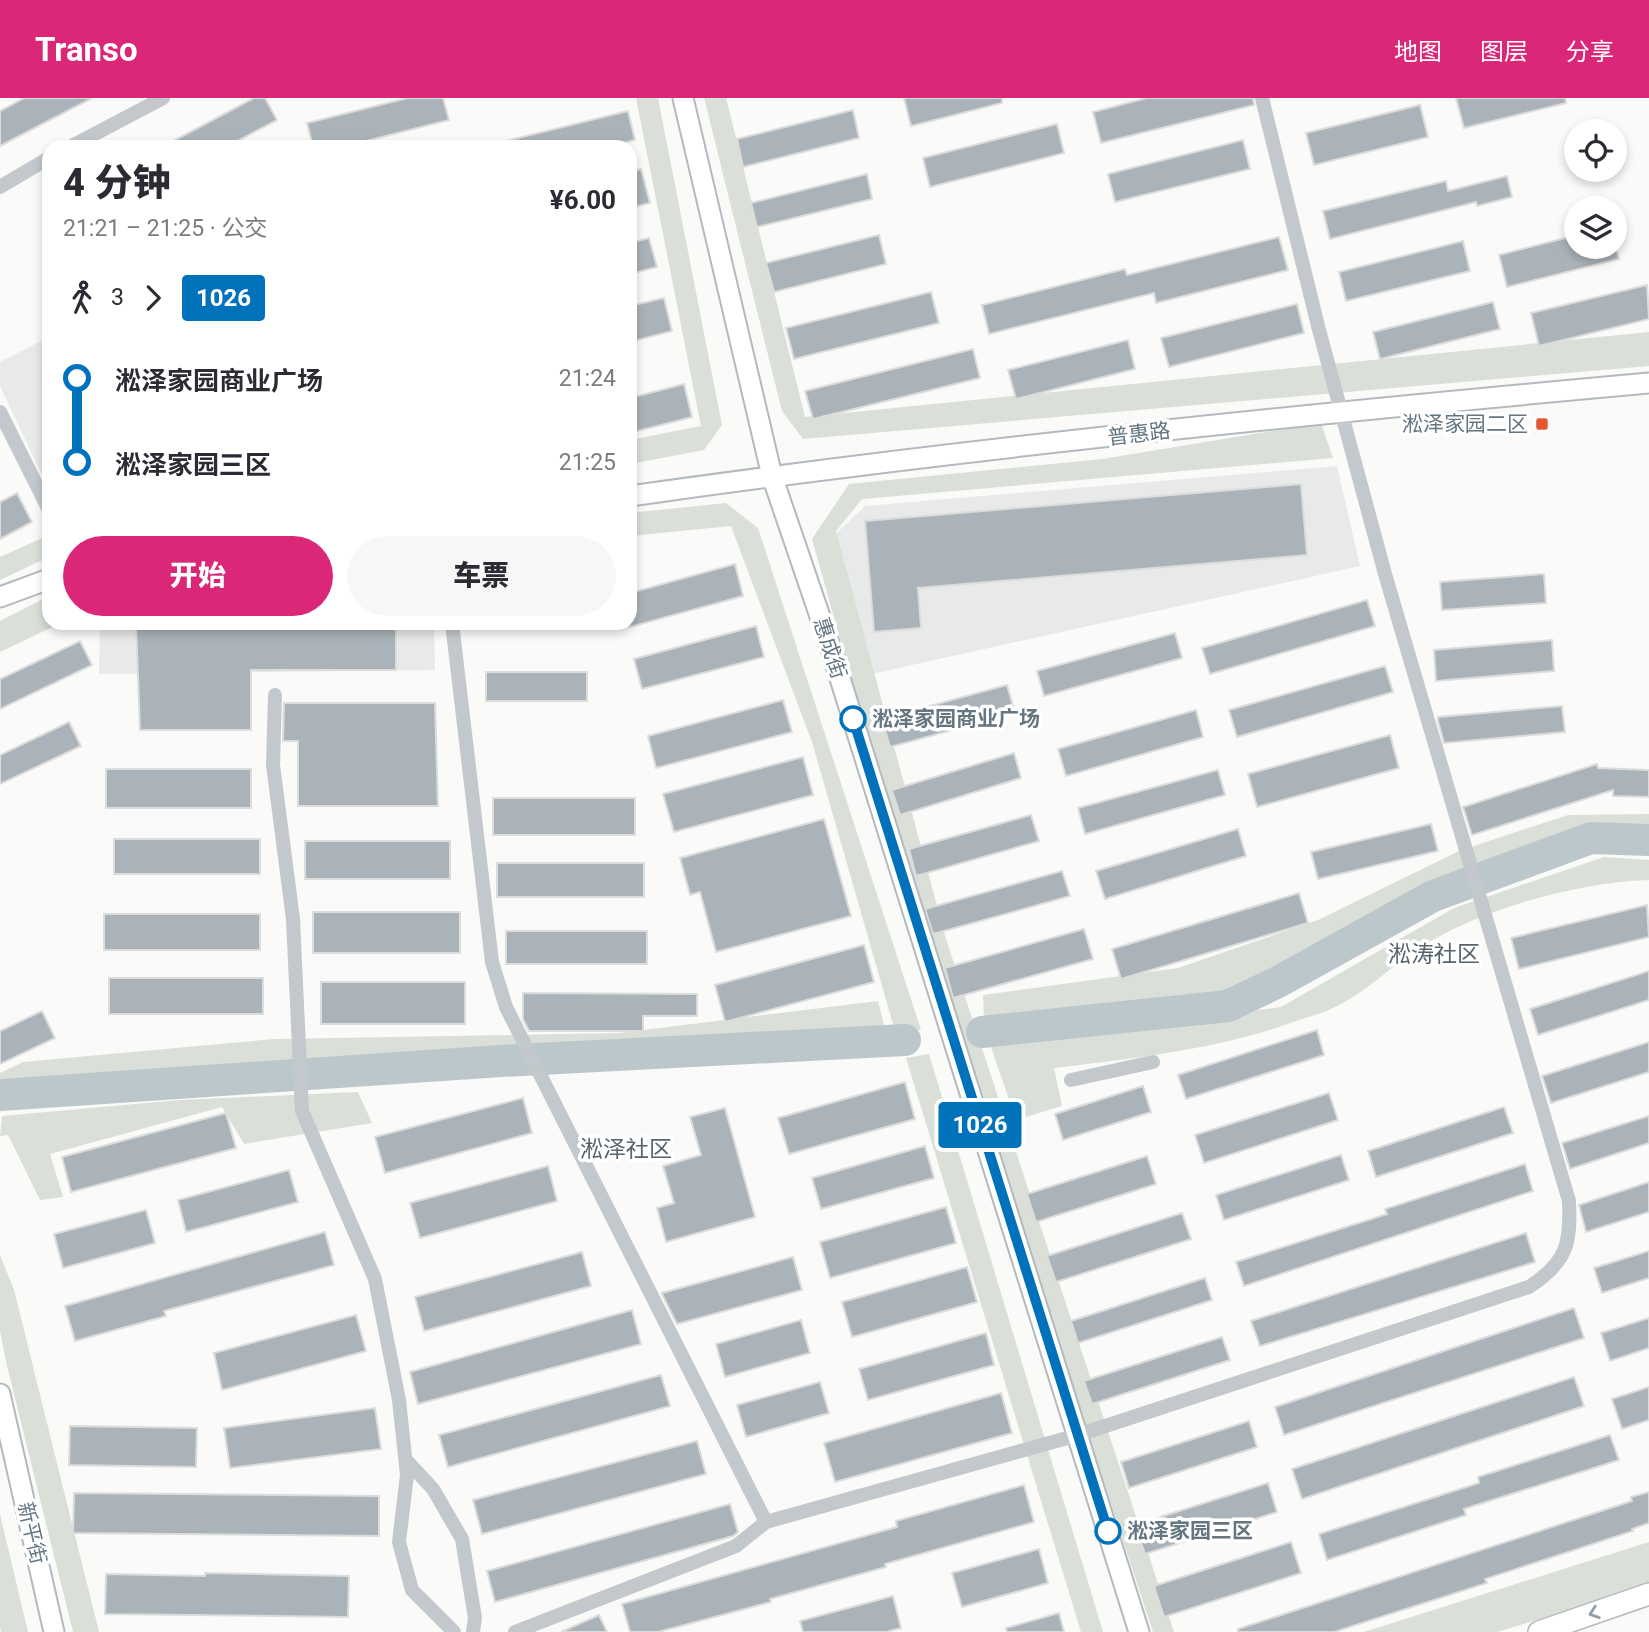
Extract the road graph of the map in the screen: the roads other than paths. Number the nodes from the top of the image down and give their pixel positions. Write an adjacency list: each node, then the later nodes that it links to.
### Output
1 (163, 98): 4 (street)
2 (683, 98): 10 (street, 惠成街)
3 (1262, 98): 8 (street)
4 (83, 140)
5 (42, 162): 6 (street)
6 (0, 187)
7 (1649, 383): 8 (street, 普惠路)
8 (1340, 411): 10 (street, 普惠路); 20 (street)
9 (0, 412): 12 (street)
10 (772, 476): 11 (street, 普惠路); 20 (street, 惠成街)
11 (637, 495)
12 (42, 496)
13 (42, 582): 14 (street)
14 (0, 597)
15 (453, 630): 22 (street)
16 (275, 695): 21 (street)
17 (1153, 1062): 18 (street)
18 (1071, 1080)
19 (0, 1394): 24 (street, 新平街)
20 (1078, 1435): 22 (street); 28 (street, 惠成街)
21 (405, 1459): 25 (street); 26 (street)
22 (766, 1522): 27 (street)
23 (1649, 1594): 29 (main road, one-way to 29)
24 (54, 1632)
25 (454, 1632)
26 (474, 1632)
27 (515, 1632)
28 (1139, 1632)
29 (1539, 1632)

